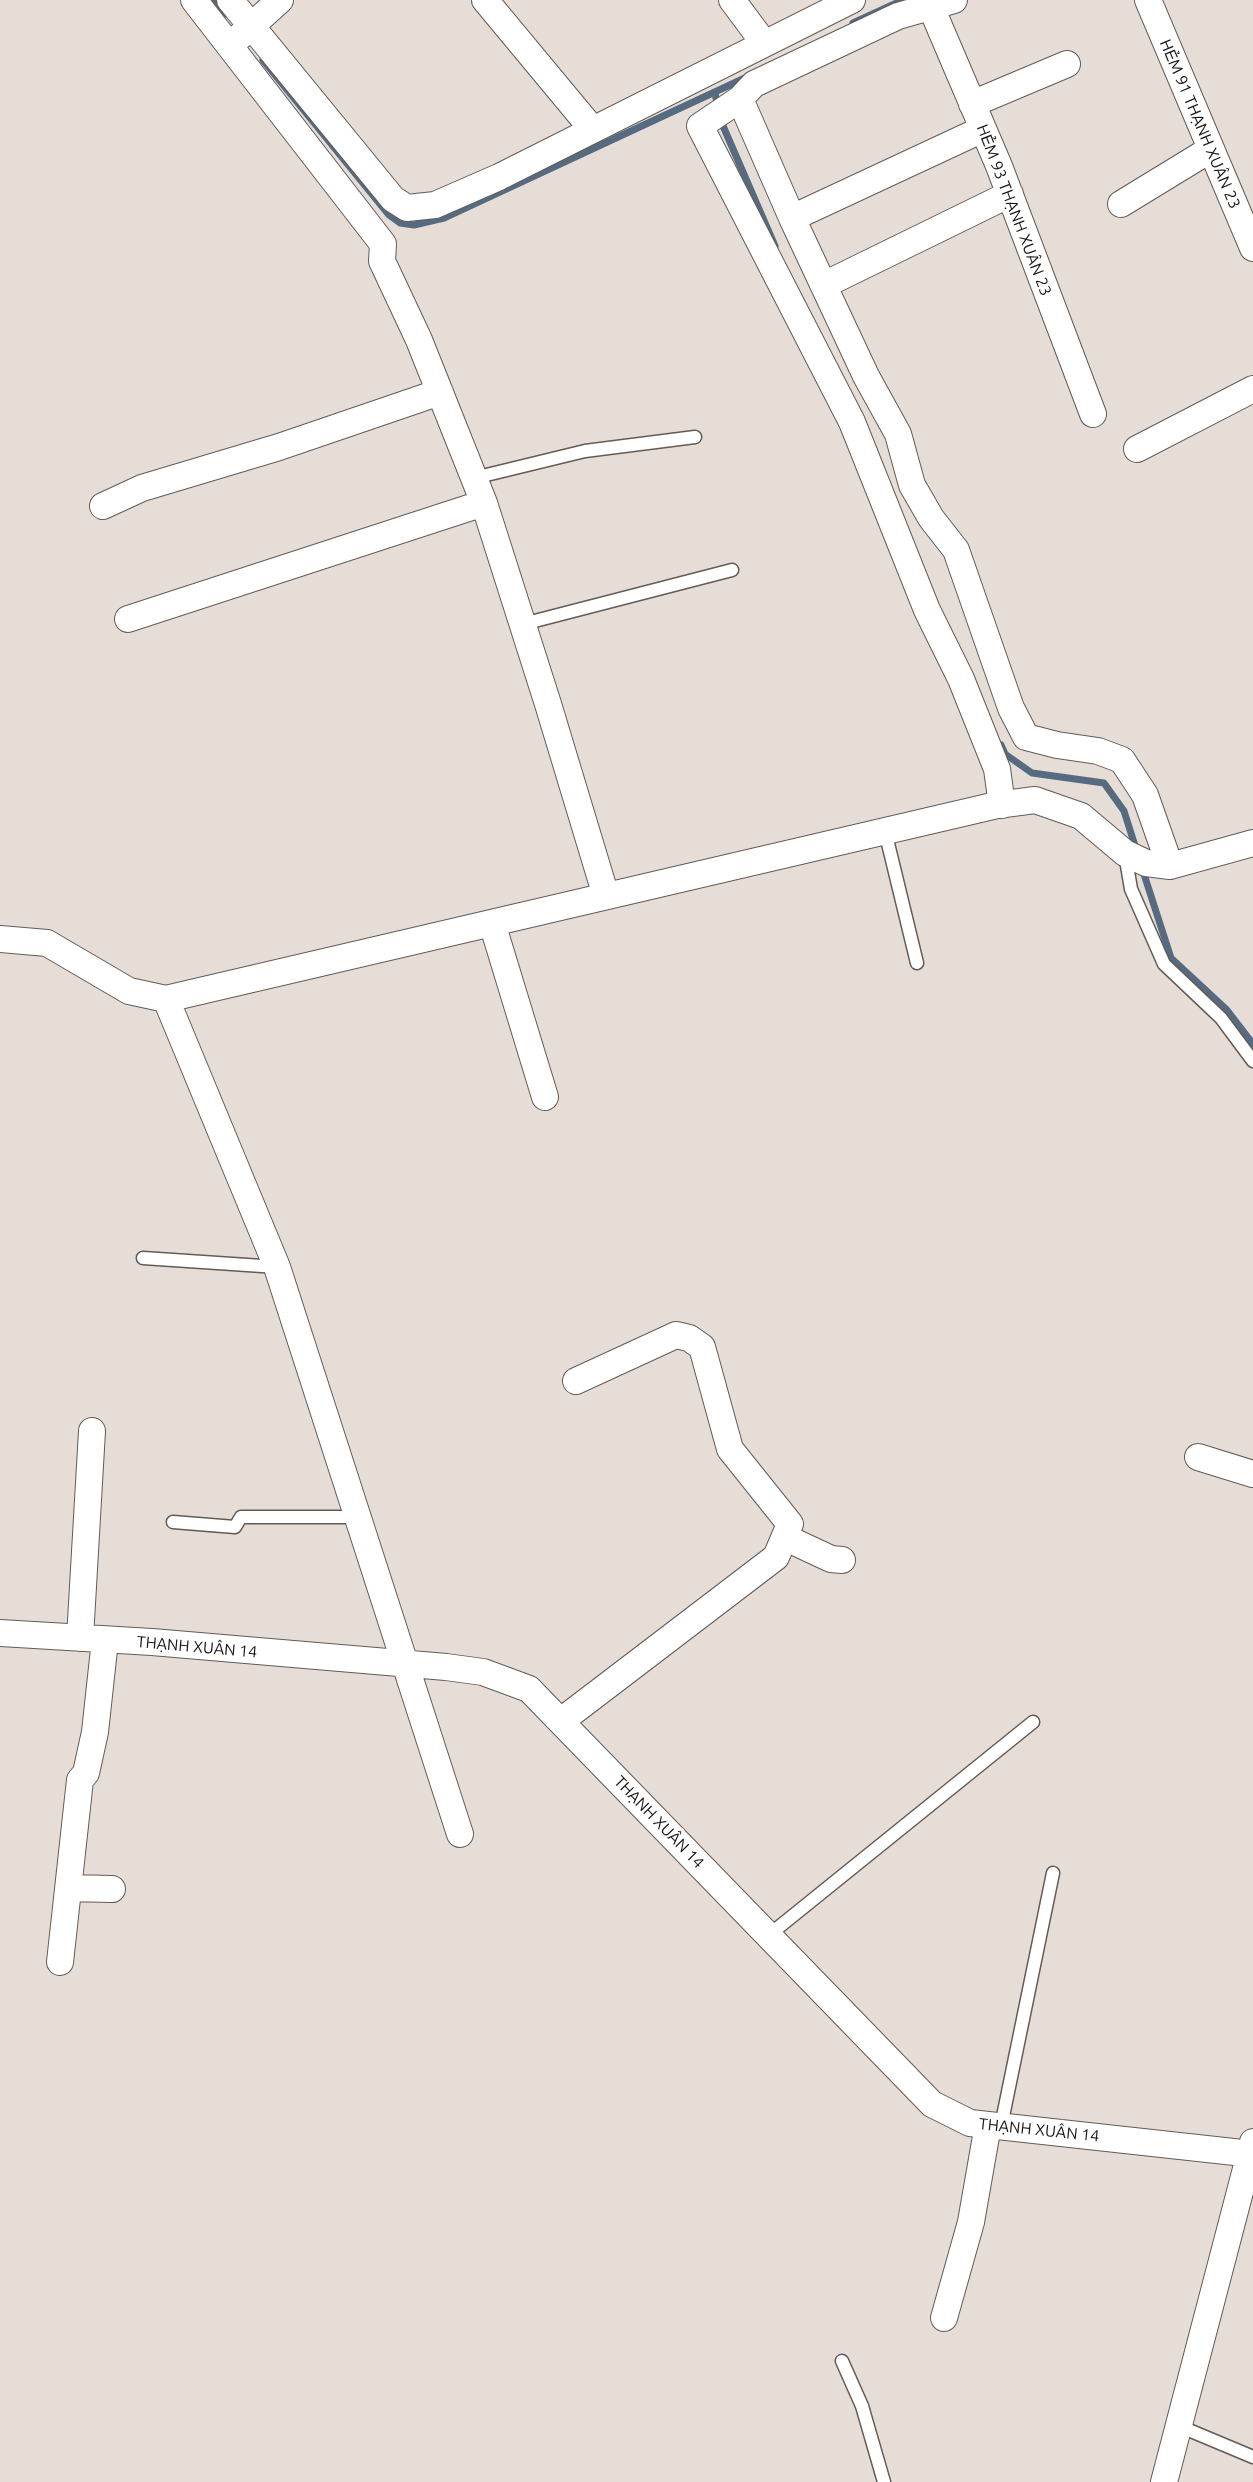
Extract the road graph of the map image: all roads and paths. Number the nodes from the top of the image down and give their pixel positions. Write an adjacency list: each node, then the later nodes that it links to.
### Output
1 (194, 0): 11 (street)
2 (230, 0): 9 (street)
3 (280, 0): 9 (street)
4 (485, 0): 16 (street)
5 (732, 0): 10 (street)
6 (852, 0): 10 (street)
7 (1148, 0): 17 (street, HẺM 91 THẠNH XUÂN 23)
8 (942, 4): 13 (street); 14 (street, HẺM 93 THẠNH XUÂN 23)
9 (250, 27): 11 (street); 16 (street)
10 (764, 44): 16 (street)
11 (229, 46): 24 (street)
12 (1067, 64): 14 (street)
13 (740, 99): 20 (street); 34 (street)
14 (972, 104): 15 (street, HẺM 93 THẠNH XUÂN 23)
15 (983, 129): 18 (street, HẺM 93 THẠNH XUÂN 23); 20 (street)
16 (593, 130)
17 (1211, 149): 19 (street); 21 (street, HẺM 91 THẠNH XUÂN 23)
18 (1010, 194): 22 (street); 25 (street, HẺM 93 THẠNH XUÂN 23)
19 (1120, 204)
20 (792, 218): 22 (street)
21 (1253, 248)
22 (824, 285): 38 (street)
23 (1253, 389): 27 (street)
24 (440, 392): 28 (street); 30 (street)
25 (1092, 414)
26 (695, 436): 28 (lane)
27 (1137, 449)
28 (474, 478): 29 (street)
29 (484, 503): 32 (street); 33 (street)
30 (103, 506)
31 (732, 570): 33 (lane)
32 (128, 619)
33 (523, 624): 39 (street)
34 (1002, 804): 35 (street); 37 (street)
35 (885, 831): 39 (street); 42 (lane)
36 (1253, 843): 38 (street)
37 (1125, 853): 38 (street); 44 (lane)
38 (1170, 866)
39 (606, 896): 40 (street)
40 (492, 923): 43 (street); 45 (street)
41 (0, 939): 43 (street)
42 (917, 963)
43 (166, 999): 47 (street)
44 (1253, 1061)
45 (545, 1098)
46 (143, 1258): 47 (lane)
47 (277, 1267): 52 (street)
48 (576, 1381): 54 (street)
49 (92, 1431): 57 (street)
50 (1198, 1457): 51 (street)
51 (1253, 1474)
52 (358, 1517): 53 (lane); 58 (street)
53 (173, 1522)
54 (786, 1538): 55 (street); 59 (street)
55 (842, 1560)
56 (0, 1633): 57 (street, THẠNH XUÂN 14)
57 (92, 1639): 58 (street, THẠNH XUÂN 14); 63 (street)
58 (406, 1664): 59 (street, THẠNH XUÂN 14); 61 (street)
59 (561, 1721): 65 (street, THẠNH XUÂN 14)
60 (1033, 1722): 65 (lane)
61 (460, 1834)
62 (1053, 1873): 67 (lane)
63 (69, 1888): 64 (street); 66 (street)
64 (112, 1889)
65 (769, 1935): 67 (street, THẠNH XUÂN 14)
66 (60, 1962)
67 (994, 2126): 68 (street, THẠNH XUÂN 14); 69 (street)
68 (1252, 2149): 71 (street)
69 (944, 2319)
70 (842, 2361): 73 (lane)
71 (1179, 2426): 72 (lane); 74 (street)
72 (1253, 2457)
73 (884, 2482)
74 (1164, 2482)

